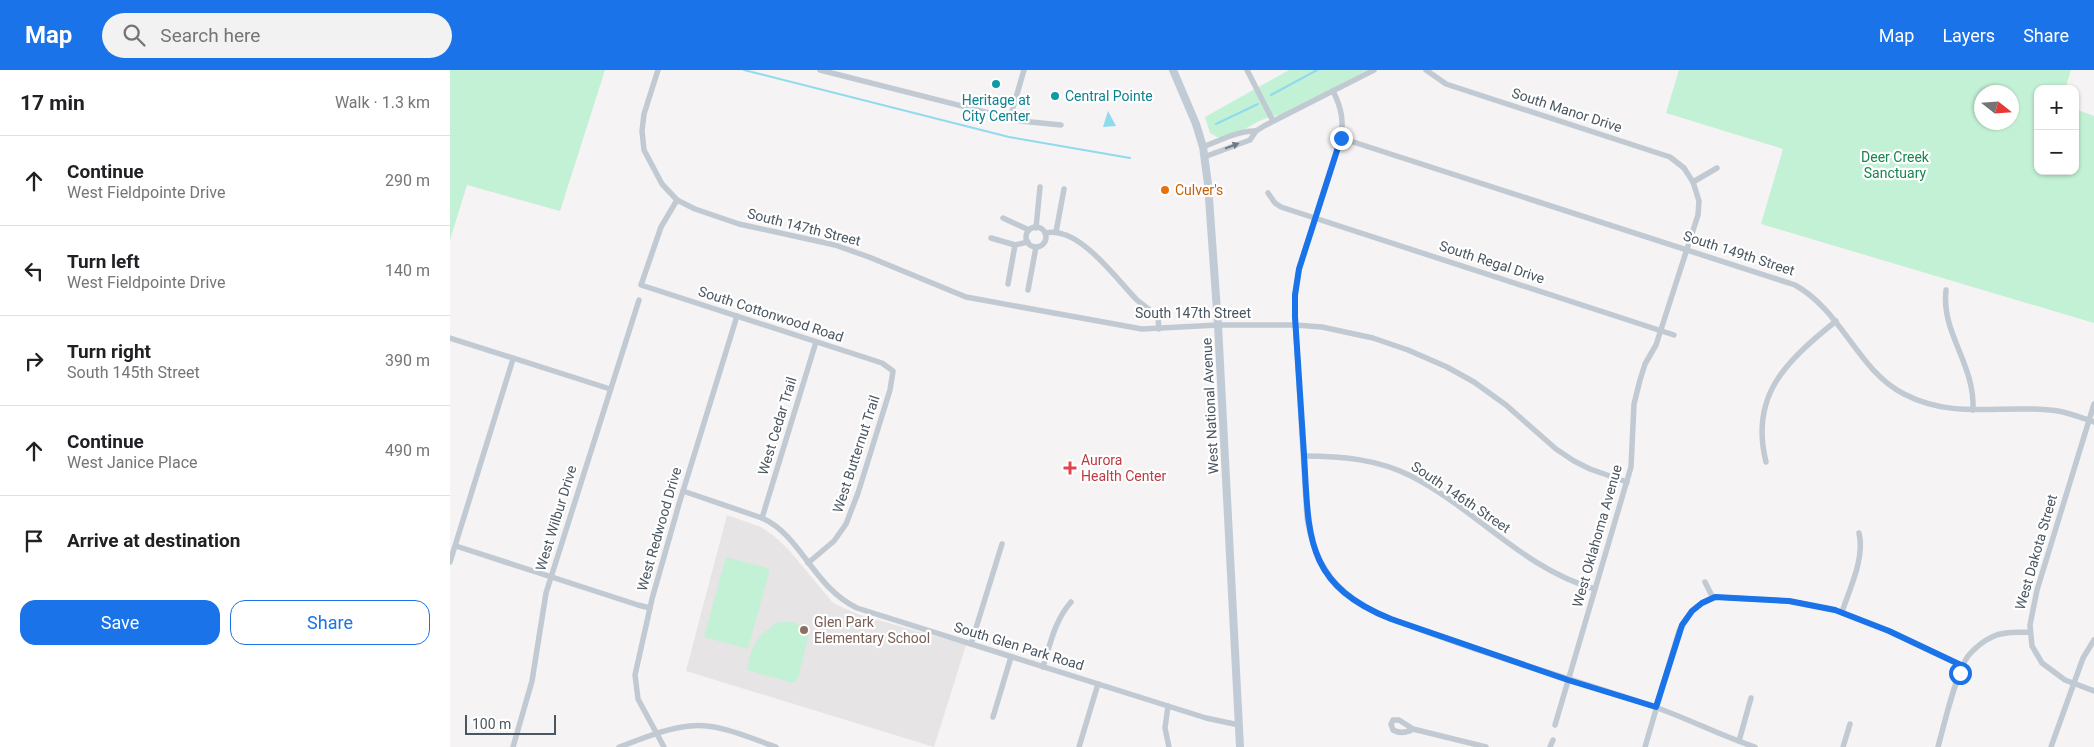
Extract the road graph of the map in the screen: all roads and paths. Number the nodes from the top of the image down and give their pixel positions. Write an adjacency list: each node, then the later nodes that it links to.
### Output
1 (658, 70): 21 (street)
2 (820, 70): 9 (street)
3 (1024, 70): 9 (street)
4 (1173, 70): 14 (main road, West National Avenue)
5 (1246, 70): 10 (street)
6 (1374, 70): 8 (street)
7 (1426, 70): 17 (street, South Manor Drive)
8 (1333, 91): 10 (street); 13 (street)
9 (1010, 118): 11 (street)
10 (1273, 122): 12 (street)
11 (1061, 125)
12 (1256, 131): 14 (street); 15 (street, one-way to 12)
13 (1341, 138): 23 (street); 32 (street, South 149th Street)
14 (1203, 147): 15 (main road, West National Avenue)
15 (1204, 157): 39 (main road, West National Avenue)
16 (1717, 168): 17 (street)
17 (1693, 182): 32 (street, West Oklahoma Avenue)
18 (1040, 187): 24 (street)
19 (1064, 189): 26 (street)
20 (1268, 193): 23 (street, South Regal Drive)
21 (677, 200): 37 (street, South Cottonwood Road); 41 (street, South 147th Street)
22 (1003, 218): 25 (street)
23 (1315, 218): 40 (street); 42 (street, South Regal Drive)
24 (1036, 228): 25 (street); 27 (street)
25 (1029, 230): 29 (street)
26 (1056, 232): 27 (street); 41 (street)
27 (1045, 234): 31 (street)
28 (991, 238): 30 (street)
29 (1028, 242): 30 (street); 31 (street)
30 (1015, 245): 33 (street)
31 (1036, 247): 34 (street)
32 (1688, 250): 38 (street, South 149th Street); 42 (street, West Oklahoma Avenue)
33 (1008, 284)
34 (1028, 290)
35 (1946, 290): 50 (street)
36 (638, 300): 48 (street, West Wilbur Drive)
37 (737, 316): 45 (street, South Cottonwood Road); 55 (street, West Redwood Drive)
38 (1836, 321): 50 (street, South 149th Street); 53 (street)
39 (1218, 325): 40 (street, South 147th Street); 41 (street, South 147th Street); 84 (main road, West National Avenue)
40 (1295, 325): 52 (street); 54 (street, South 147th Street)
41 (1159, 329)
42 (1662, 330): 43 (street, South Regal Drive); 54 (street, West Oklahoma Avenue)
43 (1674, 335)
44 (450, 338): 46 (street)
45 (816, 342): 47 (street, South Cottonwood Road); 56 (street, West Cedar Trail)
46 (513, 359): 48 (street); 59 (street)
47 (892, 369): 61 (street, West Butternut Trail)
48 (610, 389): 62 (street, West Wilbur Drive)
49 (2094, 404): 51 (street, West Dakota Street)
50 (1973, 410): 51 (street, South 149th Street)
51 (2092, 421): 69 (street, West Dakota Street)
52 (1304, 456): 64 (street, South 146th Street); 75 (street)
53 (1766, 462)
54 (1627, 482): 64 (street, West Oklahoma Avenue)
55 (683, 491): 56 (street, South Glen Park Road); 67 (street, West Redwood Drive)
56 (762, 518): 61 (street, South Glen Park Road)
57 (1859, 533): 68 (street)
58 (1002, 544): 71 (street)
59 (456, 546): 60 (street); 62 (street)
60 (450, 562)
61 (808, 564): 71 (street, South Glen Park Road)
62 (551, 577): 67 (street); 90 (street, West Wilbur Drive)
63 (1705, 582): 65 (street)
64 (1595, 589): 75 (street, West Oklahoma Avenue)
65 (1712, 598): 68 (street); 81 (street)
66 (1071, 602): 74 (street)
67 (650, 608): 87 (street, West Redwood Drive)
68 (1842, 612): 73 (street)
69 (2030, 632): 73 (street); 76 (street, West Dakota Street)
70 (2094, 640): 76 (street)
71 (971, 644): 72 (street, South Glen Park Road)
72 (1011, 657): 74 (street, South Glen Park Road); 82 (street)
73 (1963, 666): 102 (street)
74 (1043, 667): 77 (street, South Glen Park Road)
75 (1568, 680): 81 (street); 85 (street, West Oklahoma Avenue)
76 (2074, 683): 78 (street, West Dakota Street); 103 (street)
77 (1098, 684): 80 (street, South Glen Park Road); 94 (street)
78 (2094, 691)
79 (1751, 698): 89 (street)
80 (1168, 706): 84 (street, South Glen Park Road); 95 (street)
81 (1656, 707): 89 (street); 99 (street)
82 (993, 716)
83 (1850, 724): 101 (street)
84 (1239, 725): 96 (main road, West National Avenue)
85 (1555, 725)
86 (1413, 729): 97 (street)
87 (657, 734): 91 (street); 92 (street, West Redwood Drive); 93 (street)
88 (1553, 740): 98 (street)
89 (1739, 742): 100 (street)
90 (513, 747)
91 (619, 747)
92 (664, 747)
93 (776, 747)
94 (1079, 747)
95 (1168, 747)
96 (1240, 747)
97 (1486, 747)
98 (1550, 747)
99 (1646, 747)
100 (1755, 747)
101 (1843, 747)
102 (1938, 747)
103 (2051, 747)

